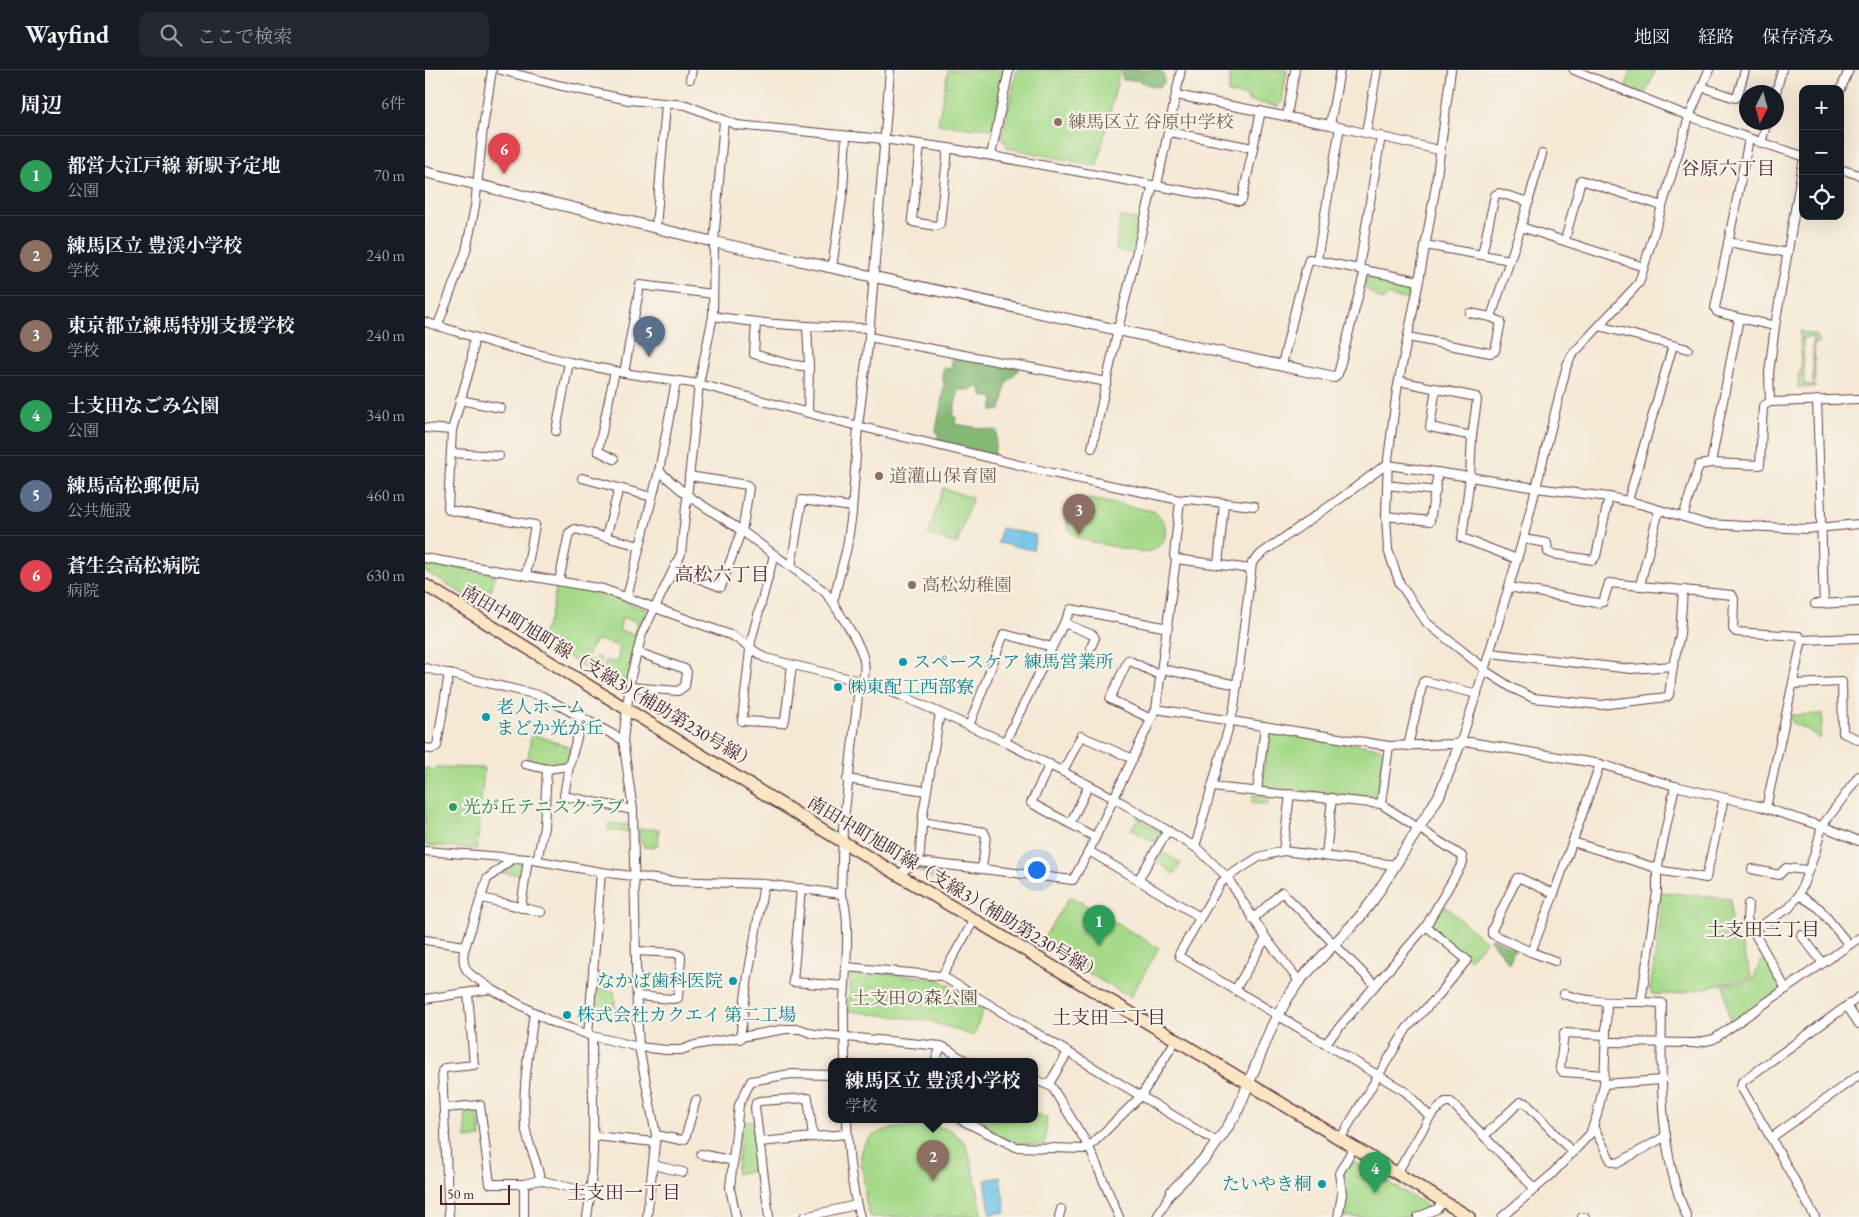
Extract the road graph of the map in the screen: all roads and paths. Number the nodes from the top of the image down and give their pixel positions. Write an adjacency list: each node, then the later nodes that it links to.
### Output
1 (492, 70): 48 (street)
2 (501, 70): 21 (street)
3 (692, 70): 16 (street)
4 (890, 70): 33 (street)
5 (1009, 70): 41 (street)
6 (1181, 70): 20 (street)
7 (1295, 70): 23 (street)
8 (1340, 70): 26 (street)
9 (1377, 70): 30 (street)
10 (1451, 70): 39 (street)
11 (1574, 70): 24 (street)
12 (1709, 70): 19 (street)
13 (1745, 70): 19 (street)
14 (1783, 70): 17 (street)
15 (1849, 70): 18 (street)
16 (690, 79)
17 (1778, 85)
18 (1843, 85)
19 (1702, 87): 24 (street)
20 (1176, 96): 22 (street); 29 (street)
21 (666, 104): 25 (street); 52 (street)
22 (1261, 111): 23 (street); 38 (street)
23 (1287, 116): 26 (street)
24 (1689, 117): 34 (street); 50 (street)
25 (724, 120): 31 (street); 54 (street)
26 (1330, 124): 27 (street)
27 (1340, 127): 30 (street); 59 (street)
28 (1765, 130): 35 (street)
29 (1169, 132): 38 (street); 47 (street)
30 (1366, 133): 32 (street)
31 (846, 136): 33 (street); 62 (street)
32 (1381, 136): 39 (street); 63 (street)
33 (883, 139): 36 (street); 64 (street)
34 (1749, 139): 35 (street); 55 (street)
35 (1761, 143): 42 (street)
36 (920, 145): 37 (street); 37 (street)
37 (948, 148): 41 (street)
38 (1253, 148): 47 (street)
39 (1439, 150): 56 (street)
40 (1542, 154): 49 (street)
41 (991, 155): 47 (street)
42 (1799, 155)
43 (1844, 169): 46 (street)
44 (425, 172): 48 (street)
45 (1801, 175): 57 (street)
46 (1859, 175)
47 (1155, 185): 77 (street)
48 (477, 186): 52 (street); 73 (street)
49 (1529, 202): 51 (street); 58 (street)
50 (1661, 206): 53 (street); 61 (street)
51 (1521, 227): 53 (street); 60 (street)
52 (655, 228): 54 (street)
53 (1565, 240): 61 (street)
54 (714, 242): 62 (street); 66 (street)
55 (1728, 242): 57 (street); 70 (street)
56 (1425, 245): 58 (street); 65 (street)
57 (1788, 253): 76 (street)
58 (1482, 255): 60 (street)
59 (1317, 260): 63 (street); 84 (street)
60 (1510, 260): 69 (street)
61 (1644, 267): 75 (street)
62 (832, 268): 64 (street)
63 (1362, 269): 65 (street); 88 (street)
64 (874, 277): 77 (street); 78 (street)
65 (1419, 281): 80 (street)
66 (713, 294): 68 (street); 87 (street)
67 (1470, 313): 69 (street)
68 (713, 316): 72 (street); 92 (street)
69 (1491, 317): 80 (street)
70 (1739, 318): 76 (street); 109 (street)
71 (425, 322): 73 (street)
72 (756, 322): 74 (street); 85 (street)
73 (438, 325): 79 (street)
74 (807, 326): 78 (street); 85 (street)
75 (1599, 326): 81 (street); 118 (street)
76 (1775, 326): 97 (street)
77 (1118, 329): 84 (street); 91 (street)
78 (870, 332): 91 (street); 100 (street)
79 (474, 337): 83 (street); 95 (street)
80 (1408, 337): 90 (street)
81 (1673, 346): 82 (street); 124 (street)
82 (1688, 349)
83 (569, 362): 86 (street); 103 (street)
84 (1282, 365): 88 (street)
85 (809, 367): 99 (street)
86 (615, 371): 87 (street); 108 (street)
87 (624, 373): 89 (street)
88 (1334, 377)
89 (676, 381): 92 (street); 111 (street)
90 (1399, 381): 93 (street); 110 (street)
91 (1107, 382): 105 (street)
92 (699, 384): 99 (street); 113 (street)
93 (1436, 388): 104 (street); 104 (street)
94 (1859, 399): 96 (street)
95 (460, 400): 98 (street); 102 (street)
96 (1817, 400): 97 (street); 132 (street)
97 (1771, 402): 109 (street)
98 (501, 408)
99 (808, 413): 100 (street)
100 (858, 426): 123 (street); 127 (street)
101 (425, 428): 102 (street)
102 (452, 430): 106 (street)
103 (557, 431)
104 (1472, 436): 114 (street)
105 (1092, 448)
106 (451, 453): 107 (street); 145 (street)
107 (499, 456)
108 (614, 459)
109 (1711, 463): 130 (street)
110 (1388, 465): 112 (street); 116 (street); 144 (street)
111 (659, 470): 120 (street); 121 (street)
112 (1438, 472): 114 (street); 119 (street)
113 (689, 476): 120 (street); 133 (street)
114 (1470, 477): 118 (street); 140 (street)
115 (582, 478): 117 (street)
116 (1387, 485): 119 (street); 129 (street)
117 (619, 488): 121 (street); 134 (street)
118 (1536, 488): 122 (street); 135 (street)
119 (1436, 491): 129 (street)
120 (687, 495): 133 (street); 143 (street)
121 (652, 497): 136 (street)
122 (1609, 497): 124 (street); 135 (street)
123 (1180, 500): 125 (street); 139 (street)
124 (1628, 501): 128 (street)
125 (1224, 503): 126 (street); 141 (street)
126 (1254, 506)
127 (852, 507): 142 (street); 152 (street)
128 (1659, 510): 130 (street); 148 (street)
129 (1386, 516): 169 (street)
130 (1683, 517): 132 (street)
131 (1859, 524): 132 (street)
132 (1822, 528): 155 (street)
133 (742, 532): 137 (street); 143 (street)
134 (606, 537): 136 (street); 146 (street)
135 (1523, 539): 140 (street)
136 (640, 546): 151 (street)
137 (774, 555): 142 (street); 163 (street)
138 (425, 558): 145 (street)
139 (1176, 559): 141 (street); 158 (street)
140 (1517, 559): 149 (street)
141 (1219, 565): 144 (street)
142 (791, 566): 152 (street)
143 (674, 569): 156 (street)
144 (1251, 570): 174 (street)
145 (526, 576): 146 (street)
146 (559, 581): 151 (street)
147 (425, 585): 177 (main road, 南田中町旭町線（支線3）（補助第230号線）)
148 (1640, 585): 149 (street); 150 (street)
149 (1509, 587): 165 (street)
150 (1683, 590): 160 (street); 167 (street)
151 (627, 597): 156 (street)
152 (833, 602): 172 (street)
153 (1859, 602): 155 (street)
154 (1815, 604): 155 (street)
155 (1824, 604)
156 (655, 607): 163 (street); 164 (street)
157 (1064, 623): 158 (street); 161 (street); 162 (street)
158 (1168, 628): 170 (street)
159 (1859, 638): 160 (street)
160 (1802, 640): 173 (street)
161 (1052, 647): 183 (street); 187 (street)
162 (1091, 647)
163 (751, 648): 166 (street); 166 (street)
164 (637, 652): 175 (street); 175 (street)
165 (1490, 653): 167 (street); 169 (street)
166 (792, 665): 172 (street)
167 (1673, 666): 169 (street)
168 (425, 668): 171 (street)
169 (1485, 670): 176 (street)
170 (1161, 672): 174 (street); 178 (street); 181 (street)
171 (449, 673): 180 (street); 191 (street)
172 (863, 682): 179 (street); 200 (street)
173 (1793, 684): 186 (street); 211 (street)
174 (1237, 685): 182 (street)
175 (630, 687): 177 (street)
176 (1477, 694): 188 (street); 190 (street)
177 (627, 709): 185 (street); 219 (main road, 南田中町旭町線（支線3）（補助第230号線）)
178 (1156, 709): 181 (street); 182 (street)
179 (939, 713): 183 (street); 204 (street)
180 (583, 717): 185 (street); 196 (street)
181 (1151, 719): 192 (street)
182 (1230, 722): 184 (street); 203 (street)
183 (969, 726): 187 (street)
184 (1265, 726): 189 (street); 205 (street)
185 (623, 740): 212 (street)
186 (1859, 740)
187 (1005, 742): 194 (street)
188 (1460, 744): 190 (street); 195 (street); 216 (street)
189 (1389, 746): 190 (street); 210 (street)
190 (1408, 746)
191 (425, 748)
192 (1133, 759): 198 (street); 207 (street)
193 (525, 764): 197 (street)
194 (1050, 764): 198 (street); 214 (street)
195 (1600, 764): 202 (street); 221 (street)
196 (569, 766): 197 (street); 212 (street)
197 (547, 770): 229 (street)
198 (1063, 772): 201 (street)
199 (1859, 776): 215 (street)
200 (847, 779): 204 (street); 219 (street)
201 (1089, 785): 207 (street); 214 (street)
202 (1675, 786): 209 (street); 234 (street)
203 (1212, 787): 205 (street); 222 (street)
204 (926, 791): 213 (street)
205 (1257, 791): 206 (street)
206 (1290, 794): 208 (street); 225 (street)
207 (1114, 798): 217 (street); 218 (street)
208 (1332, 798): 210 (street); 226 (street)
209 (1724, 798): 211 (street); 234 (street)
210 (1381, 804): 216 (street)
211 (1766, 808): 215 (street)
212 (633, 810): 238 (street)
213 (922, 822): 230 (street); 232 (street)
214 (1069, 824): 218 (street)
215 (1822, 826): 220 (street); 235 (street)
216 (1420, 828): 231 (street); 253 (street)
217 (1168, 830): 222 (street); 240 (street)
218 (1095, 837): 224 (street)
219 (842, 840): 237 (main road, 南田中町旭町線（支線3）（補助第230号線）); 243 (street)
220 (1859, 841)
221 (1573, 842): 234 (street); 244 (street)
222 (1195, 846): 239 (street)
223 (425, 851): 227 (street)
224 (1089, 851): 232 (street); 240 (street)
225 (1283, 851): 226 (street); 239 (street)
226 (1326, 855): 231 (street)
227 (513, 858): 228 (street); 246 (street)
228 (528, 859): 229 (street); 248 (street)
229 (537, 860): 236 (street)
230 (919, 862): 232 (street); 237 (street)
231 (1396, 865): 259 (street)
232 (982, 869)
233 (1752, 869): 235 (street)
234 (1657, 870): 280 (street)
235 (1808, 870): 245 (street)
236 (601, 872): 238 (street); 285 (street)
237 (899, 875): 252 (main road, 南田中町旭町線（支線3）（補助第230号線）)
238 (633, 876): 241 (street); 262 (street)
239 (1227, 877): 250 (street); 251 (street)
240 (1138, 880): 250 (street)
241 (764, 884): 242 (street); 288 (street)
242 (801, 888): 243 (street); 270 (street)
243 (841, 894): 266 (street)
244 (1554, 894): 263 (street); 263 (street)
245 (1799, 895): 254 (street); 260 (street)
246 (482, 898): 248 (street); 261 (street)
247 (1748, 904): 254 (street)
248 (521, 908): 249 (street)
249 (541, 912)
250 (1200, 917): 273 (street)
251 (1253, 919): 256 (street); 259 (street)
252 (975, 920): 267 (street); 289 (main road, 南田中町旭町線（支線3）（補助第230号線）)
253 (1426, 926): 269 (street); 300 (street)
254 (1753, 930): 272 (street)
255 (1801, 935): 265 (street)
256 (1266, 938): 268 (street); 273 (street)
257 (1859, 938): 260 (street)
258 (425, 940): 261 (street)
259 (1335, 944): 268 (street); 269 (street)
260 (1849, 945): 265 (street)
261 (465, 946): 271 (street)
262 (636, 951): 276 (street); 276 (street)
263 (1531, 952): 264 (street)
264 (1555, 962)
265 (1823, 963): 272 (street)
266 (846, 966): 267 (street); 270 (street)
267 (942, 976): 294 (street)
268 (1299, 981): 283 (street)
269 (1375, 985): 291 (street)
270 (845, 986): 286 (street)
271 (491, 989): 274 (street); 282 (street)
272 (1786, 989): 290 (street)
273 (1235, 990): 283 (street)
274 (468, 993): 278 (street); 308 (street)
275 (1564, 994): 279 (street)
276 (637, 996): 293 (street)
277 (1859, 997): 281 (street)
278 (425, 999)
279 (1607, 1002): 280 (street); 287 (street)
280 (1641, 1002): 290 (street)
281 (1847, 1006): 284 (street); 319 (street)
282 (534, 1014): 285 (street); 331 (street)
283 (1278, 1015): 291 (street); 305 (street)
284 (1859, 1024)
285 (590, 1035): 293 (street); 314 (street)
286 (845, 1037): 288 (street); 292 (street); 295 (street)
287 (1606, 1038): 290 (street); 302 (street); 302 (street)
288 (740, 1039): 293 (street)
289 (1176, 1040): 305 (main road, 南田中町旭町線（支線3）（補助第230号線）); 306 (street)
290 (1662, 1043): 303 (street)
291 (1325, 1044): 300 (street)
292 (941, 1046): 296 (street); 297 (street)
293 (639, 1047): 318 (street)
294 (1068, 1052): 304 (street); 306 (street)
295 (845, 1058)
296 (936, 1058)
297 (958, 1058)
298 (828, 1075): 327 (street)
299 (1859, 1075): 319 (street)
300 (1378, 1077): 309 (street); 320 (street)
301 (1038, 1080): 304 (street)
302 (1604, 1080): 303 (street); 312 (street)
303 (1662, 1080): 316 (street)
304 (1049, 1084): 324 (street)
305 (1249, 1084): 320 (main road, 南田中町旭町線（支線3）（補助第230号線）); 322 (street)
306 (1141, 1096): 322 (street); 324 (street)
307 (696, 1100): 318 (street)
308 (444, 1108): 332 (street); 338 (street)
309 (1430, 1117): 315 (street); 330 (street)
310 (847, 1123): 313 (street)
311 (967, 1123): 324 (street)
312 (1593, 1126): 316 (street); 325 (street)
313 (847, 1134): 317 (street); 337 (street)
314 (593, 1136): 318 (street); 335 (street)
315 (1484, 1136): 325 (street); 333 (street)
316 (1666, 1136): 352 (street)
317 (813, 1137): 321 (street); 321 (street)
318 (656, 1138): 328 (street)
319 (1771, 1138): 353 (street)
320 (1340, 1139): 323 (main road, 南田中町旭町線（支線3）（補助第230号線）)
321 (759, 1142): 343 (street)
322 (1217, 1142): 334 (street)
323 (1354, 1147): 330 (main road, 南田中町旭町線（支線3）（補助第230号線）); 348 (street)
324 (1089, 1148): 346 (street)
325 (1573, 1153): 333 (street)
326 (701, 1154): 327 (street)
327 (734, 1161): 342 (street)
328 (653, 1165): 329 (street); 341 (street)
329 (683, 1172)
330 (1397, 1173): 336 (main road, 南田中町旭町線（支線3）（補助第230号線）)
331 (540, 1180): 332 (street); 335 (street)
332 (523, 1184): 339 (street)
333 (1535, 1189): 351 (street)
334 (1172, 1192): 347 (street)
335 (591, 1193): 340 (street)
336 (1443, 1202): 349 (street); 350 (main road, 南田中町旭町線（支線3）（補助第230号線）)
337 (856, 1205): 344 (street); 345 (street)
338 (449, 1217)
339 (524, 1217)
340 (587, 1217)
341 (647, 1217)
342 (736, 1217)
343 (769, 1217)
344 (804, 1217)
345 (860, 1217)
346 (1119, 1217)
347 (1157, 1217)
348 (1338, 1217)
349 (1418, 1217)
350 (1469, 1217)
351 (1502, 1217)
352 (1687, 1217)
353 (1815, 1217)

